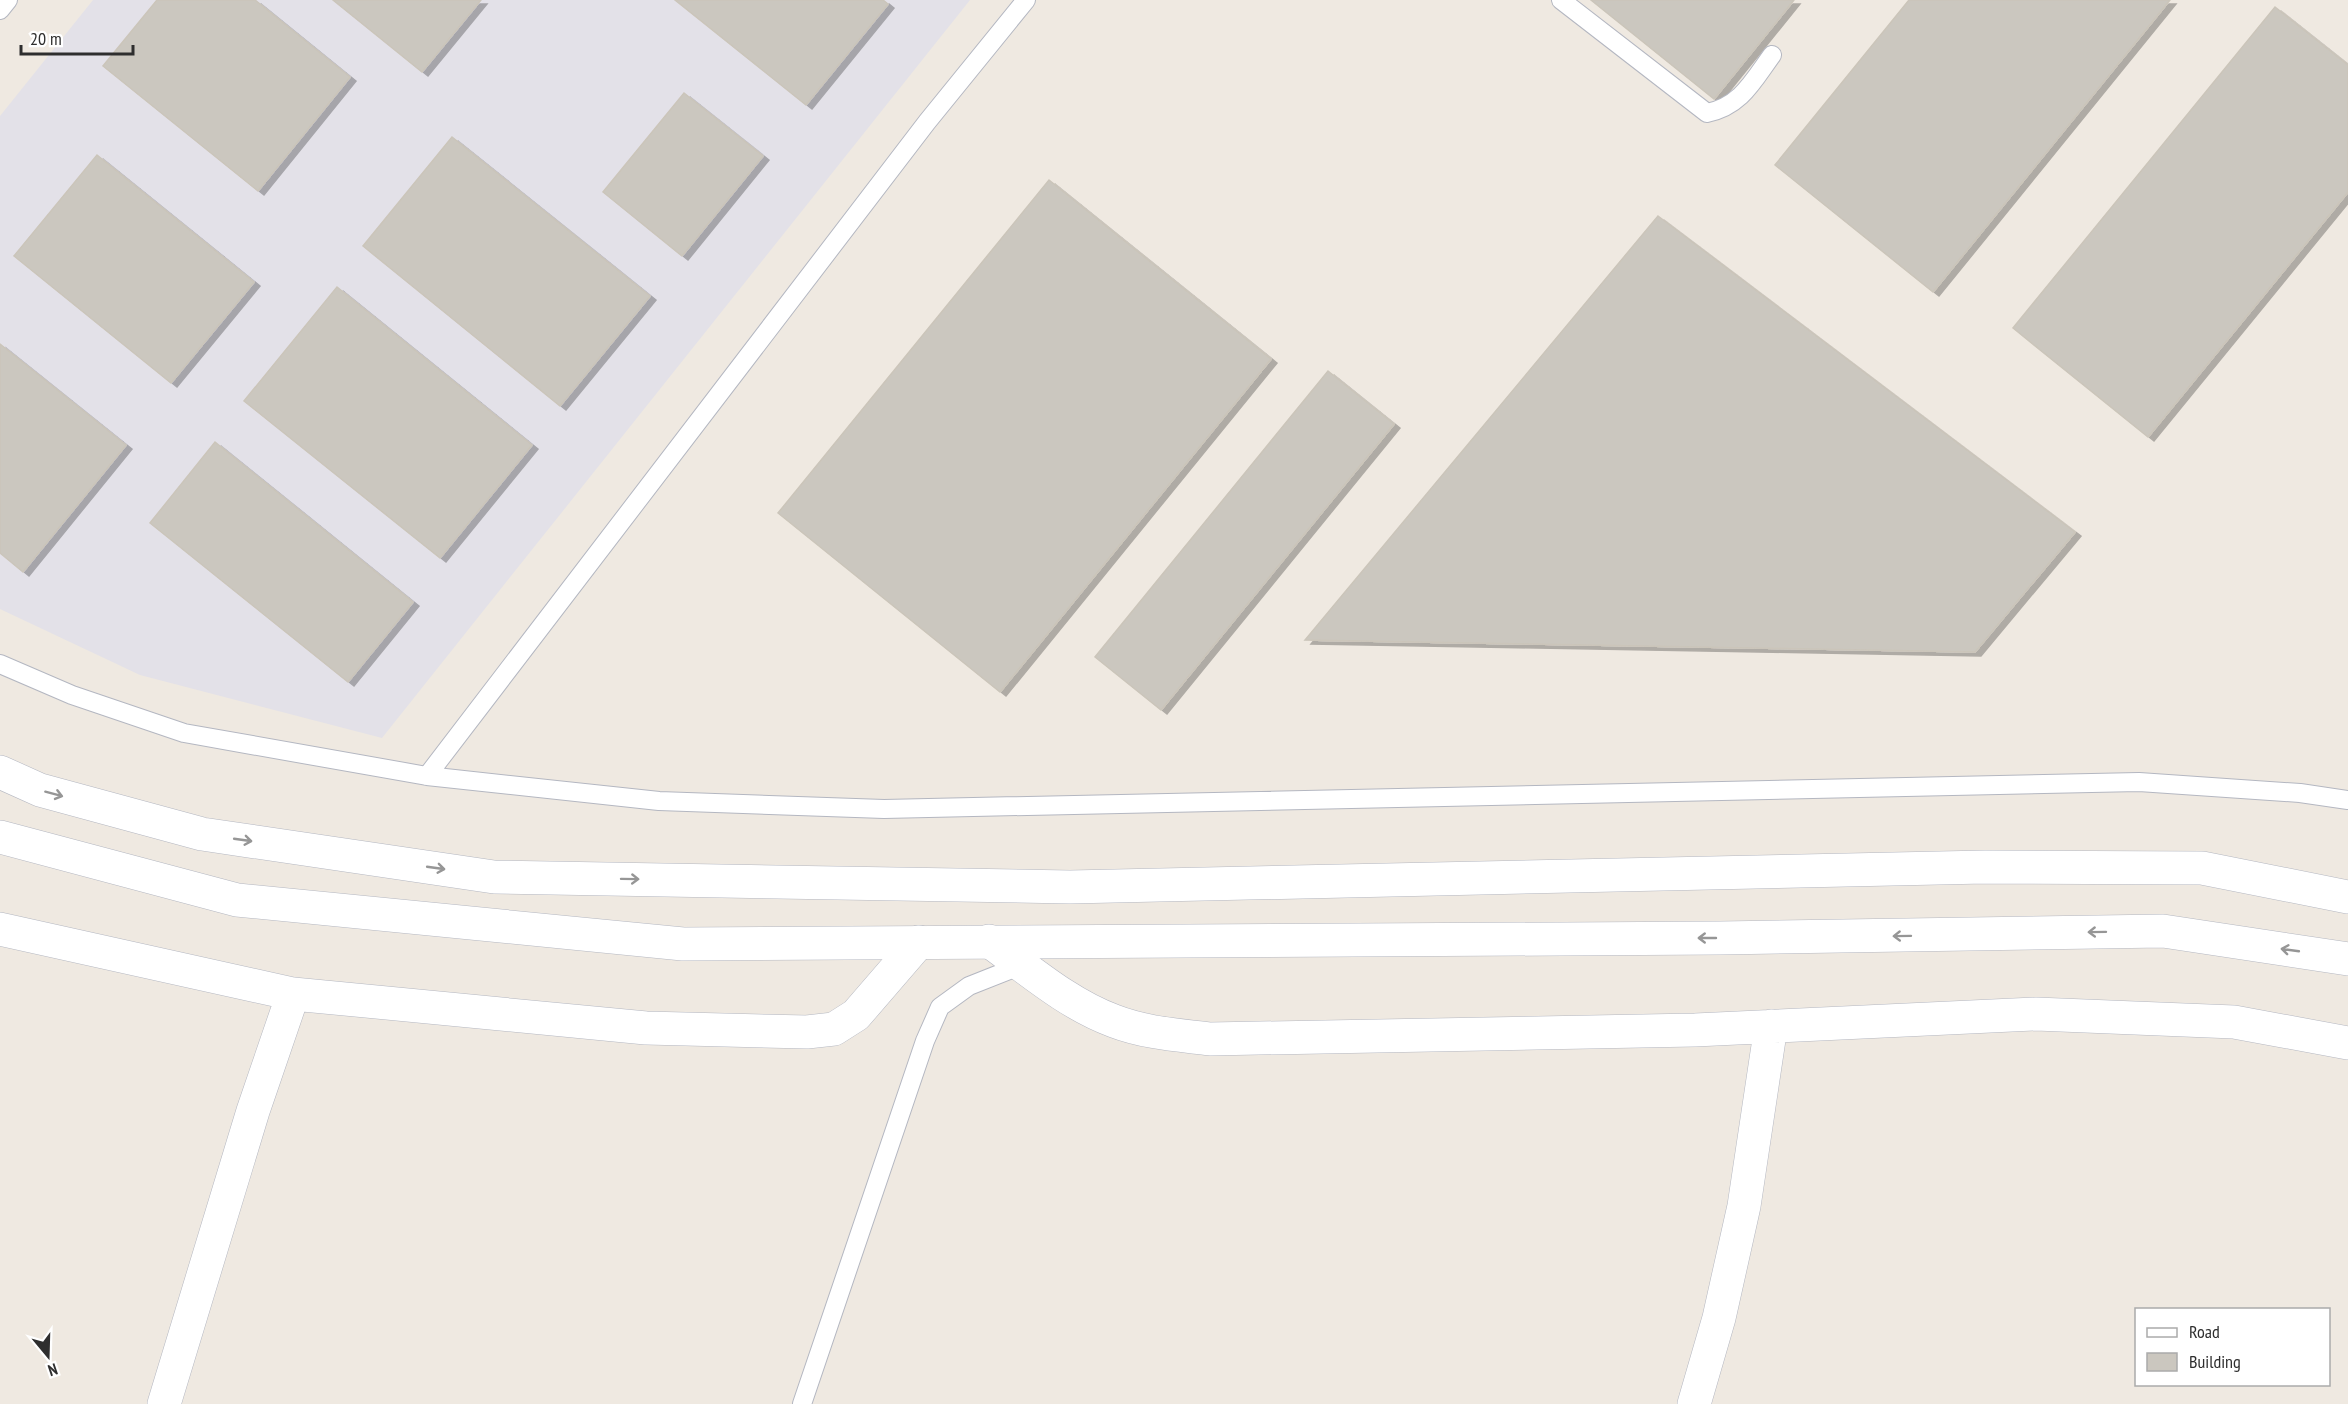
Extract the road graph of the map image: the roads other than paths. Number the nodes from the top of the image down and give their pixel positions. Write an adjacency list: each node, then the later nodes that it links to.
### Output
1 (8, 0): 4 (lane)
2 (1026, 0): 8 (lane)
3 (1561, 0): 5 (lane)
4 (0, 10)
5 (1772, 55)
6 (0, 664): 8 (lane)
7 (0, 772): 11 (street, one-way to 11)
8 (427, 776): 9 (lane)
9 (2348, 800)
10 (0, 837): 14 (street)
11 (2348, 897)
12 (0, 929): 17 (street)
13 (989, 941): 14 (street); 15 (street, one-way to 13); 16 (street)
14 (918, 942): 17 (street)
15 (2348, 959)
16 (1022, 965): 18 (street); 21 (lane)
17 (293, 994): 20 (street)
18 (1771, 1026): 19 (street); 22 (street)
19 (2348, 1043)
20 (164, 1404)
21 (802, 1404)
22 (1694, 1404)

